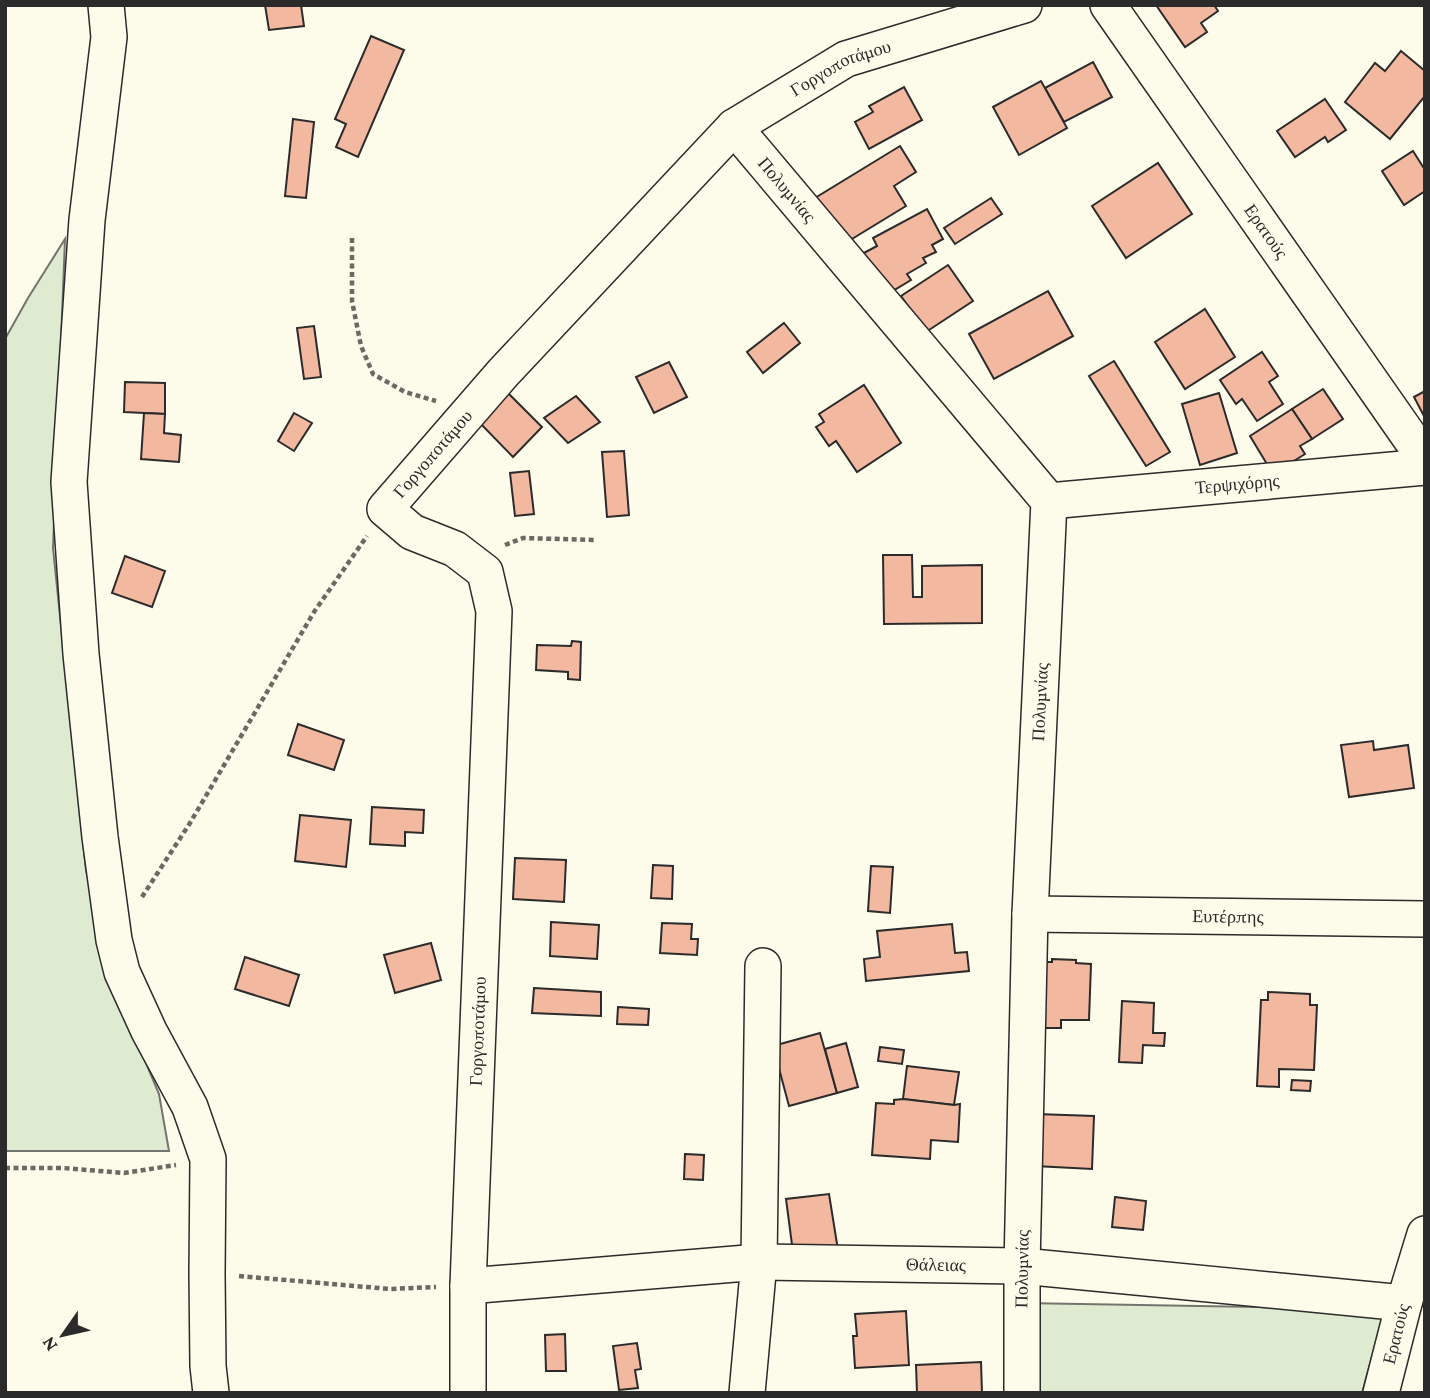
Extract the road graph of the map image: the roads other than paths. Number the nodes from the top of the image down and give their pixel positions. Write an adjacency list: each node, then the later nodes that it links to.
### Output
1 (106, 5): 16 (street)
2 (1024, 5): 4 (street, Γοργοποτάμου)
3 (1108, 5): 5 (street, Ερατούς)
4 (734, 127): 7 (street, Πολυμνίας); 14 (street, Γοργοποτάμου)
5 (1425, 459)
6 (1425, 467): 7 (street, Τερψιχόρης)
7 (1049, 501): 8 (street, Πολυμνίας)
8 (1030, 914): 9 (street, Ευτέρπης); 13 (street, Πολυμνίας)
9 (1425, 919)
10 (763, 966): 12 (street)
11 (1425, 1234): 15 (street, Ερατούς)
12 (759, 1262): 13 (street, Θάλειας); 14 (street, Θάλειας); 18 (street)
13 (1022, 1266): 15 (street, Θάλειας); 19 (street, Πολυμνίας)
14 (468, 1286): 17 (street, Γοργοποτάμου)
15 (1404, 1303): 20 (street, Ερατούς)
16 (211, 1393)
17 (468, 1393)
18 (747, 1393)
19 (1022, 1393)
20 (1381, 1393)

